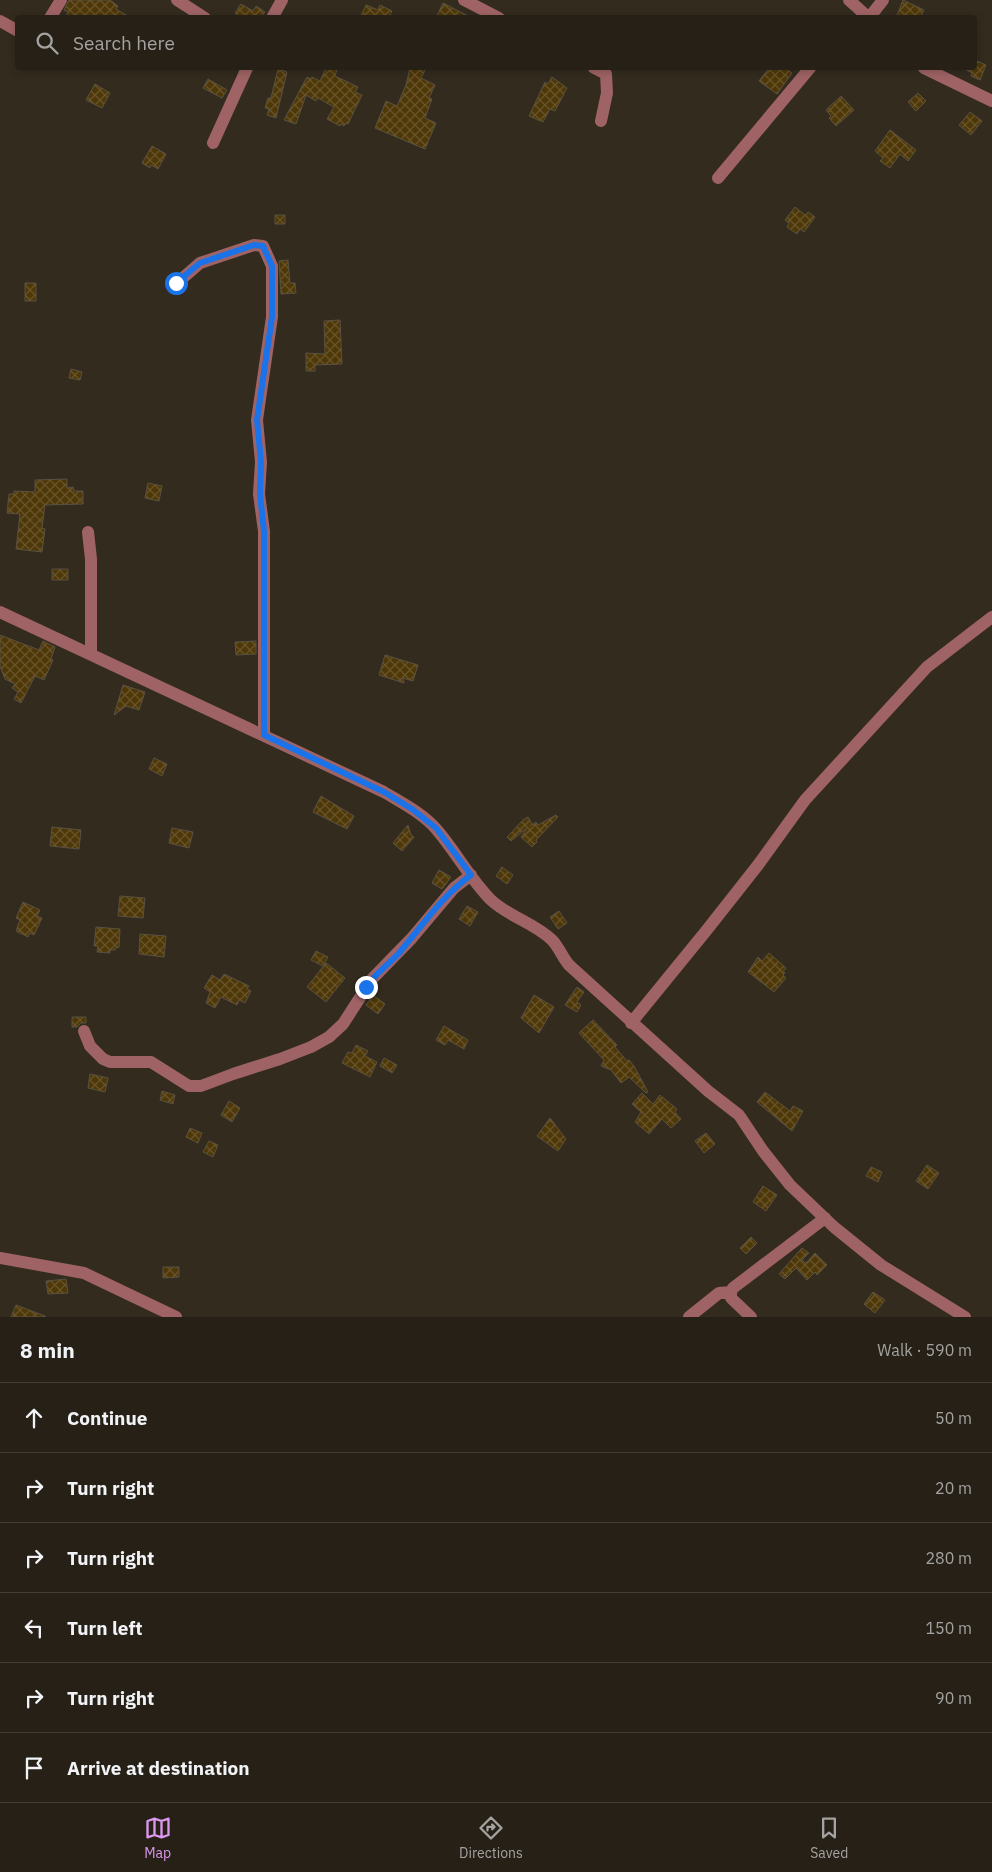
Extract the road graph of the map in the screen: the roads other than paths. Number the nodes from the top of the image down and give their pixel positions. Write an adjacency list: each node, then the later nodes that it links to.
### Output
1 (61, 0): 7 (street)
2 (177, 0): 8 (street)
3 (282, 0): 9 (street)
4 (464, 0): 10 (street)
5 (849, 0): 11 (street)
6 (882, 0): 11 (street)
7 (52, 15)
8 (200, 15)
9 (274, 15)
10 (494, 15)
11 (862, 15)
12 (0, 20): 13 (street)
13 (15, 29)
14 (246, 70): 20 (street)
15 (598, 70): 19 (street)
16 (808, 70): 21 (street)
17 (928, 70): 18 (street)
18 (992, 101)
19 (601, 121)
20 (214, 143)
21 (718, 178)
22 (176, 283): 27 (street)
23 (88, 532): 26 (street)
24 (0, 612): 26 (street)
25 (992, 617): 29 (street)
26 (91, 653): 27 (street)
27 (264, 735): 28 (street)
28 (471, 875): 29 (street); 30 (street)
29 (631, 1023): 31 (street)
30 (84, 1031)
31 (825, 1218): 33 (street); 34 (street)
32 (0, 1258): 35 (street)
33 (731, 1292): 36 (street); 37 (street)
34 (961, 1316)
35 (176, 1317)
36 (689, 1317)
37 (751, 1317)

